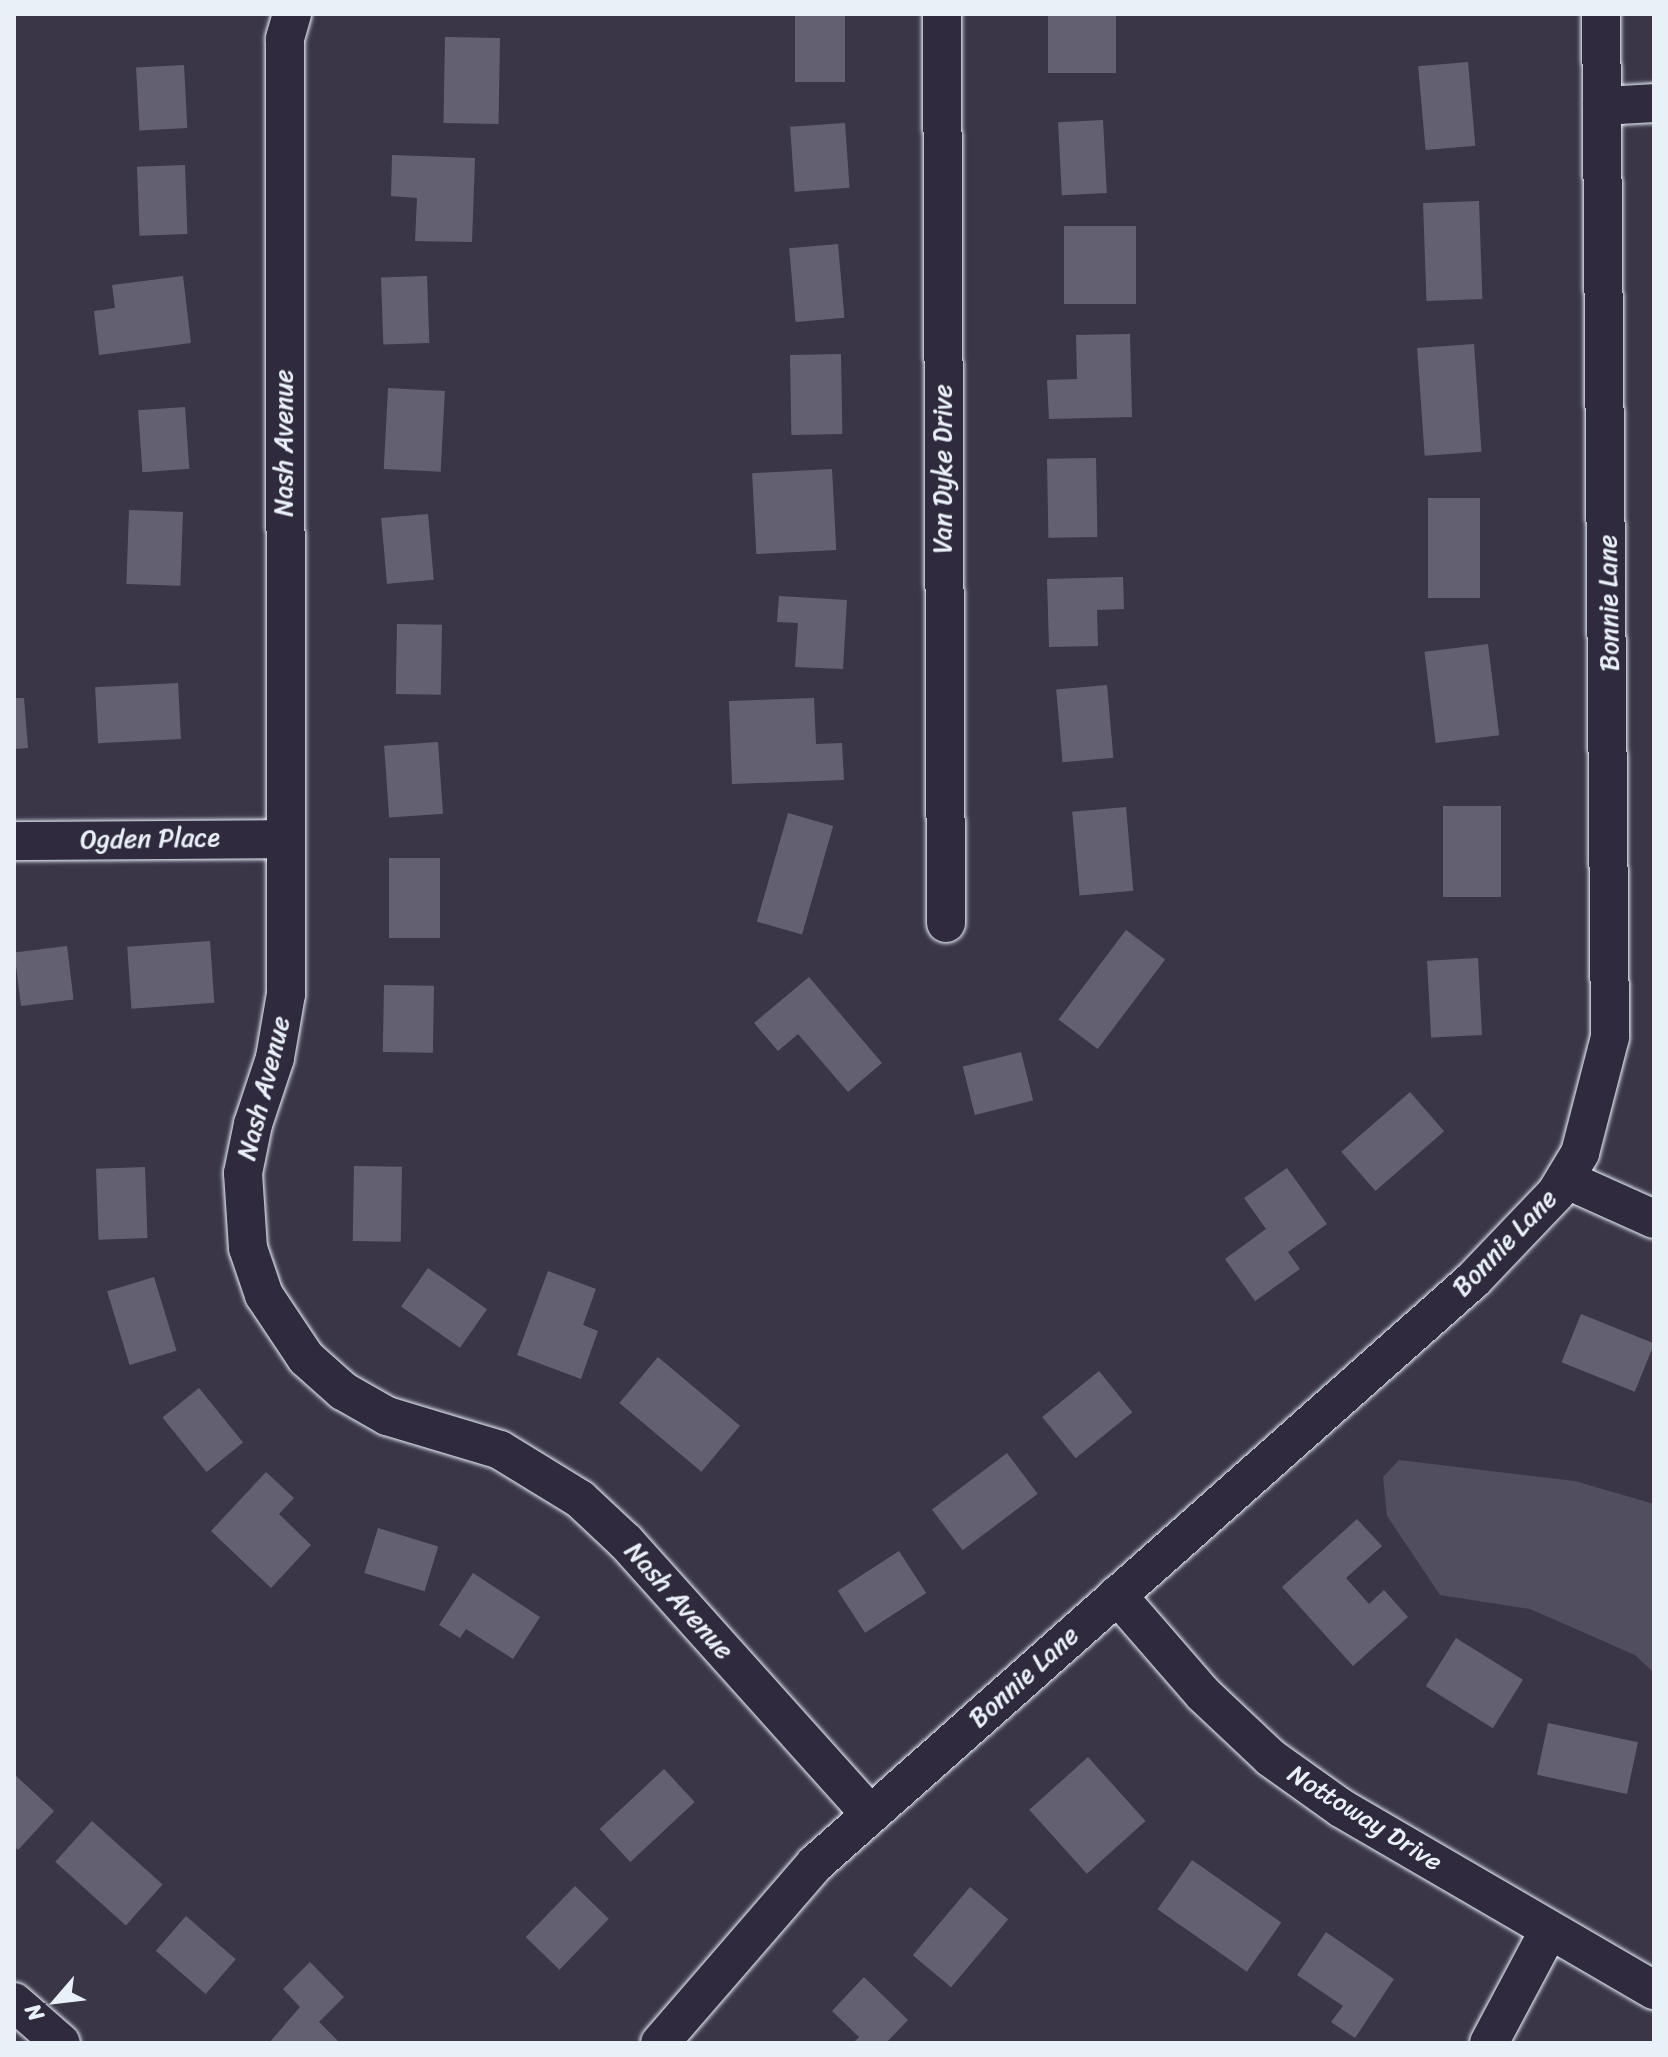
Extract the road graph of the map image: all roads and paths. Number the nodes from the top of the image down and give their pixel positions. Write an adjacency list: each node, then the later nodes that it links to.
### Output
1 (292, 14): 6 (street, Nash Avenue)
2 (942, 14): 8 (street, Van Dyke Drive)
3 (1601, 14): 5 (street, Bonnie Lane)
4 (1654, 103): 5 (street)
5 (1602, 106): 9 (street, Bonnie Lane)
6 (285, 839): 7 (street, Ogden Place); 12 (street, Nash Avenue)
7 (14, 841)
8 (946, 923)
9 (1565, 1179): 10 (street); 11 (street, Bonnie Lane)
10 (1654, 1219)
11 (1117, 1595): 12 (street, Bonnie Lane); 13 (street, Nottoway Drive)
12 (870, 1814): 17 (street, Bonnie Lane)
13 (1549, 1930): 14 (street, Nottoway Drive); 18 (street)
14 (1654, 1990)
15 (14, 2002): 16 (street)
16 (61, 2043)
17 (660, 2043)
18 (1489, 2043)

